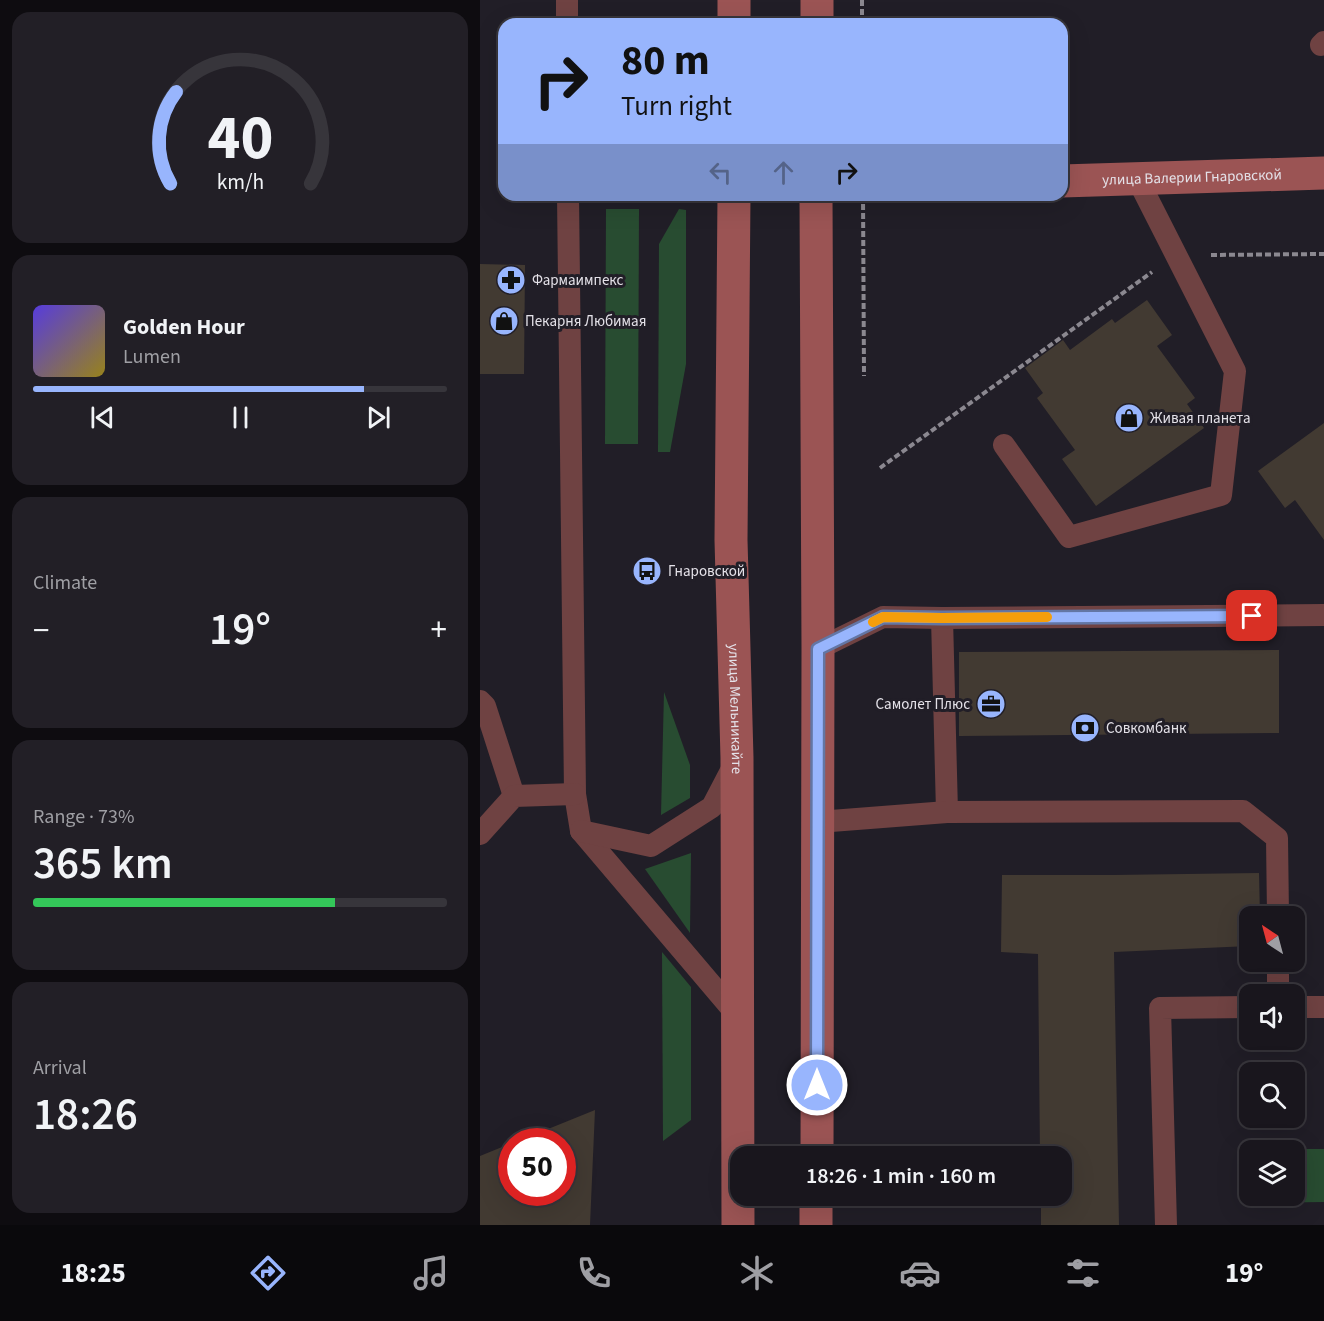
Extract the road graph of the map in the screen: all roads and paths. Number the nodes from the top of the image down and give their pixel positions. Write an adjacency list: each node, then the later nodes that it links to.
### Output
1 (567, 0): 5 (lane)
2 (734, 0): 6 (main road)
3 (817, 0): 7 (main road)
4 (862, 0): 8 (path)
5 (567, 18)
6 (734, 18)
7 (817, 18)
8 (862, 18)
9 (1324, 173): 10 (main road, улица Валерии Гнаровской)
10 (1138, 180): 11 (main road, улица Валерии Гнаровской); 17 (lane)
11 (1068, 181)
12 (568, 201): 26 (lane)
13 (734, 201): 25 (main road, улица Мельникайте)
14 (816, 201): 23 (main road)
15 (863, 201): 18 (path)
16 (1324, 254): 17 (path)
17 (1175, 255): 19 (lane); 20 (path)
18 (864, 376)
19 (1004, 445)
20 (880, 468)
21 (1324, 615): 22 (lane)
22 (942, 618): 23 (lane); 28 (lane)
23 (818, 649): 29 (main road)
24 (480, 701): 27 (lane)
25 (737, 758): 30 (lane); 36 (main road, улица Мельникайте)
26 (575, 794): 27 (lane); 30 (lane)
27 (514, 796): 31 (lane)
28 (946, 812): 29 (lane); 32 (lane)
29 (818, 822): 37 (main road)
30 (581, 831): 36 (lane)
31 (480, 834)
32 (1278, 906)
33 (1239, 1007): 41 (lane)
34 (1305, 1007): 35 (lane)
35 (1324, 1007)
36 (738, 1016): 39 (main road, улица Мельникайте)
37 (817, 1146)
38 (816, 1206): 40 (main road)
39 (738, 1225)
40 (816, 1225)
41 (1166, 1225)

